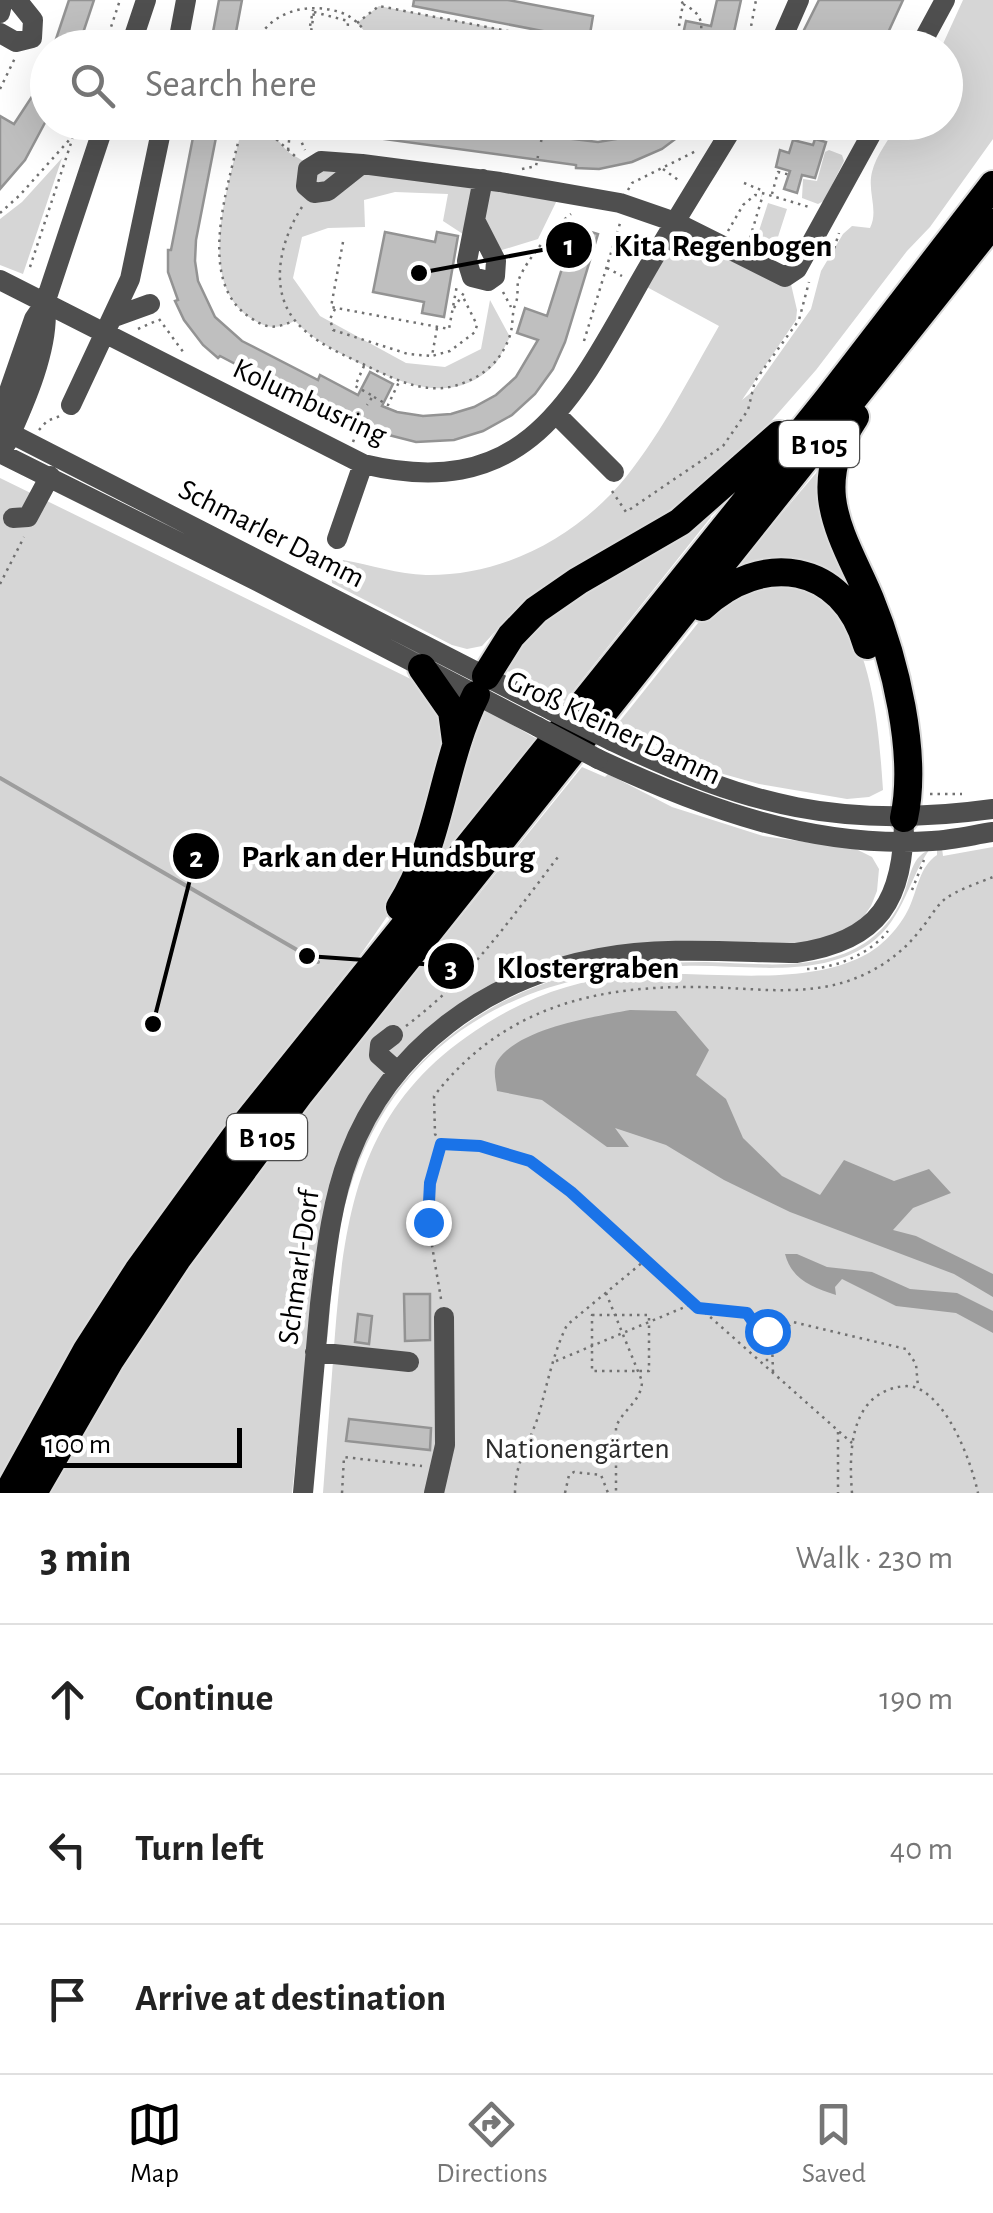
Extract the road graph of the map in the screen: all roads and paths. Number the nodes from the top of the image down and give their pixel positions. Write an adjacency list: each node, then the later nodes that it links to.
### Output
1 (2, 0): 11 (street)
2 (17, 0): 13 (street)
3 (120, 0): 14 (path)
4 (146, 0): 15 (street)
5 (186, 0): 16 (street)
6 (756, 0): 25 (path)
7 (799, 0): 26 (street)
8 (945, 0): 27 (street)
9 (682, 2): 23 (path); 24 (path)
10 (314, 7): 12 (path); 17 (path); 18 (path)
11 (0, 13)
12 (357, 23): 21 (path); 22 (path)
13 (34, 30)
14 (110, 30)
15 (136, 30)
16 (180, 30)
17 (262, 30)
18 (310, 30)
19 (311, 30): 20 (path)
20 (349, 30)
21 (363, 30)
22 (506, 30)
23 (678, 30)
24 (702, 30)
25 (750, 30)
26 (786, 30)
27 (929, 30)
28 (0, 33): 30 (street)
29 (30, 39): 30 (street)
30 (22, 42): 31 (path)
31 (0, 89)
32 (69, 140): 57 (path)
33 (72, 140): 66 (path)
34 (100, 140): 70 (street)
35 (159, 140): 75 (street)
36 (238, 140): 74 (path)
37 (278, 140): 43 (path)
38 (290, 140): 43 (path)
39 (300, 140): 45 (path)
40 (725, 140): 51 (street, Kolumbusring)
41 (868, 140): 58 (street)
42 (708, 144): 46 (path)
43 (288, 152): 45 (path)
44 (362, 164): 45 (street); 48 (street); 52 (street)
45 (311, 165): 52 (street)
46 (663, 168): 51 (path); 56 (path)
47 (790, 176): 54 (path)
48 (484, 179): 55 (street); 59 (street)
49 (744, 183): 53 (path)
50 (993, 185): 87 (highway, B 105)
51 (694, 192): 60 (street, Kolumbusring)
52 (314, 193): 74 (path)
53 (762, 194): 54 (path); 63 (path); 64 (path)
54 (771, 195): 58 (path)
55 (592, 197): 56 (street); 85 (path)
56 (623, 204): 60 (street); 79 (path)
57 (0, 212)
58 (828, 213): 64 (street); 65 (path)
59 (475, 220)
60 (675, 222): 63 (street); 90 (street, Kolumbusring)
61 (993, 223): 78 (highway, B 105)
62 (343, 242): 72 (path)
63 (720, 245): 64 (street)
64 (744, 258)
65 (821, 259)
66 (30, 268)
67 (811, 275): 97 (path)
68 (0, 280): 70 (street, Kolumbusring)
69 (463, 297): 73 (path); 73 (path); 81 (path)
70 (45, 304): 75 (street, Kolumbusring); 92 (street)
71 (150, 304): 75 (street)
72 (336, 308): 76 (path); 81 (path)
73 (452, 310): 76 (path)
74 (294, 321): 82 (path)
75 (110, 326): 83 (street); 95 (street, Kolumbusring)
76 (438, 327): 81 (path)
77 (128, 334): 80 (path)
78 (903, 339): 101 (highway, B 105); 109 (highway)
79 (583, 345)
80 (184, 353)
81 (432, 356)
82 (364, 365): 85 (path); 86 (path)
83 (90, 368): 84 (street); 89 (street)
84 (110, 378)
85 (400, 382): 86 (path)
86 (373, 396): 88 (path)
87 (828, 398): 103 (highway); 117 (highway, B 105)
88 (367, 406)
89 (69, 409): 93 (path)
90 (556, 415): 95 (street, Kolumbusring); 97 (street)
91 (362, 418): 95 (path)
92 (4, 427): 94 (street); 103 (street, Schmarler Damm)
93 (38, 432)
94 (1, 454): 96 (street, Schmarler Damm)
95 (354, 460): 99 (street)
96 (50, 476): 98 (street); 102 (street, Schmarler Damm)
97 (610, 476)
98 (20, 518): 100 (path)
99 (337, 539)
100 (0, 584)
101 (644, 662): 109 (highway); 141 (highway, B 105)
102 (422, 668): 103 (street, Schmarler Damm); 105 (highway)
103 (481, 686): 104 (street, Groß Kleiner Damm); 104 (street, Groß Kleiner Damm); 105 (highway)
104 (544, 719): 109 (street, Groß Kleiner Damm, bridge); 109 (street, Groß Kleiner Damm, bridge)
105 (456, 742): 117 (highway)
106 (929, 794): 107 (path)
107 (971, 794)
108 (993, 809): 109 (street, Groß Kleiner Damm)
109 (904, 830): 110 (street, Groß Kleiner Damm); 119 (street, Schmarl-Dorf)
110 (993, 832)
111 (558, 857): 118 (path)
112 (926, 857): 114 (path)
113 (993, 877): 120 (path)
114 (910, 896)
115 (896, 921): 116 (path)
116 (801, 970)
117 (341, 1001): 140 (highway, B 105)
118 (393, 1035): 119 (street)
119 (398, 1072): 130 (street, Schmarl-Dorf)
120 (441, 1144): 121 (path); 126 (path)
121 (644, 1260): 122 (path); 123 (path)
122 (605, 1292): 125 (path); 132 (path)
123 (693, 1304): 124 (path); 127 (path)
124 (698, 1308): 133 (path); 133 (path)
125 (615, 1314): 127 (path); 128 (path); 129 (path)
126 (444, 1317): 139 (street)
127 (650, 1321): 128 (path); 134 (path)
128 (622, 1332): 129 (path); 134 (path)
129 (592, 1344): 132 (path); 134 (path)
130 (315, 1352): 131 (street); 142 (street, Schmarl-Dorf)
131 (409, 1362)
132 (554, 1362): 145 (path)
133 (767, 1367): 135 (path)
134 (638, 1372): 148 (path)
135 (773, 1372): 136 (path); 137 (path)
136 (918, 1388): 138 (path); 151 (path)
137 (838, 1430): 138 (path); 149 (path)
138 (852, 1443): 150 (path)
139 (438, 1467): 143 (path); 144 (street)
140 (8, 1493)
141 (33, 1493)
142 (303, 1493)
143 (342, 1493)
144 (434, 1493)
145 (516, 1493)
146 (565, 1493): 147 (path)
147 (608, 1493)
148 (616, 1493)
149 (838, 1493)
150 (852, 1493)
151 (978, 1493)

